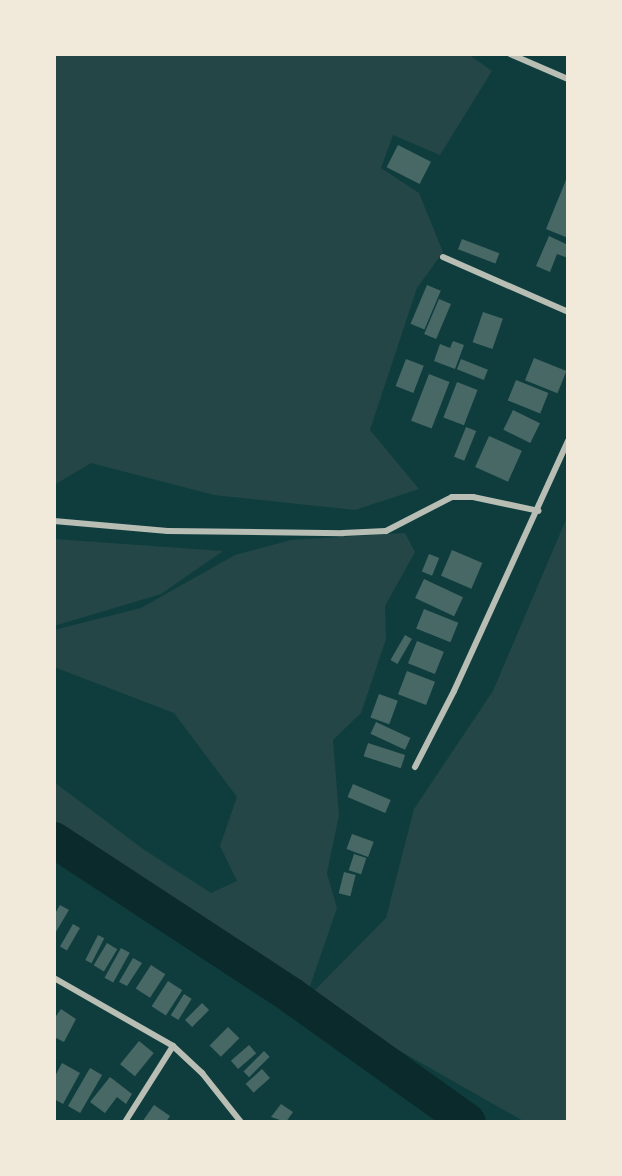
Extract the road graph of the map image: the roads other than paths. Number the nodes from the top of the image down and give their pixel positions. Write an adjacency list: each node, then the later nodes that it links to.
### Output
1 (510, 54): 2 (street)
2 (568, 79)
3 (443, 256): 4 (street)
4 (568, 312)
5 (568, 441): 6 (street)
6 (539, 511): 7 (street); 8 (street)
7 (54, 521)
8 (415, 767)
9 (54, 978): 10 (street)
10 (173, 1046): 11 (street); 12 (street)
11 (125, 1122)
12 (242, 1122)

